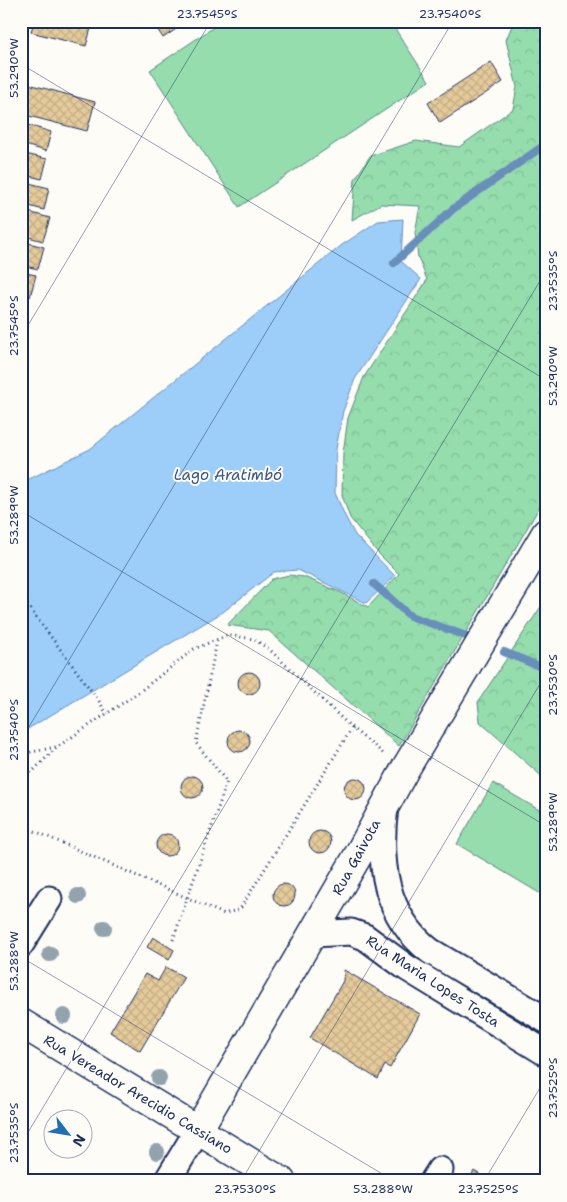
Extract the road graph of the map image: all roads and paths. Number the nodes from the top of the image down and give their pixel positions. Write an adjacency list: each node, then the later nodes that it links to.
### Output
1 (546, 533): 8 (street, Rua Gaivota)
2 (21, 596): 4 (path)
3 (217, 640): 4 (path); 5 (path); 12 (path)
4 (107, 714): 6 (path)
5 (352, 728): 8 (path); 12 (path)
6 (57, 747): 7 (path); 9 (path)
7 (21, 756)
8 (404, 771): 10 (street, Rua Gaivota)
9 (21, 777)
10 (385, 804): 14 (street, Rua Maria Lopes Tosta); 15 (street, Rua Gaivota)
11 (21, 825): 12 (path)
12 (188, 898): 16 (path)
13 (49, 899): 17 (street)
14 (408, 929): 18 (street); 19 (street, Rua Maria Lopes Tosta)
15 (313, 934): 18 (street, Rua Maria Lopes Tosta); 24 (street, Rua Gaivota)
16 (174, 940)
17 (21, 944)
18 (380, 946): 20 (street, Rua Maria Lopes Tosta)
19 (503, 994): 20 (street); 21 (street, Rua Maria Lopes Tosta)
20 (488, 1017): 23 (street, Rua Maria Lopes Tosta)
21 (546, 1020)
22 (21, 1023): 24 (street, Rua Vereador Arecidio Cassiano)
23 (546, 1053)
24 (198, 1130): 25 (street, Rua Gaivota); 26 (street, Rua Vereador Arecidio Cassiano)
25 (167, 1181)
26 (281, 1181)

